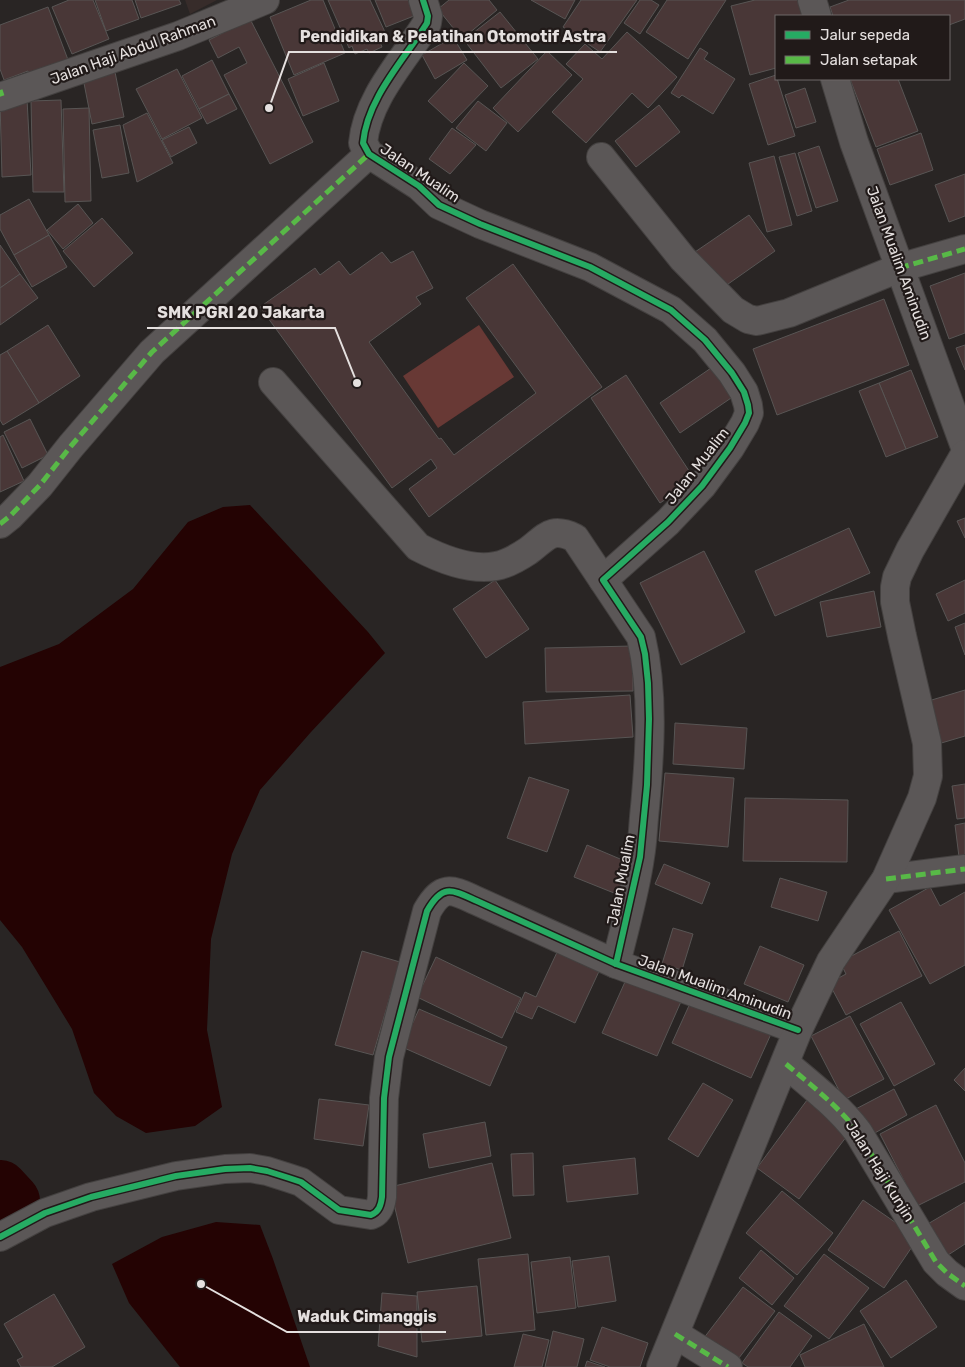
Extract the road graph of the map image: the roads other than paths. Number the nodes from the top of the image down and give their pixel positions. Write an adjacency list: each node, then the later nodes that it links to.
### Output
1 (265, 0): 6 (street, Jalan Haji Abdul Rahman)
2 (423, 0): 7 (street)
3 (812, 0): 4 (street)
4 (817, 15)
5 (835, 80): 10 (street, Jalan Mualim Aminudin)
6 (1, 95)
7 (369, 154): 14 (street); 15 (street, Jalan Mualim)
8 (601, 157): 10 (street)
9 (965, 249): 10 (street)
10 (900, 268): 12 (street, Jalan Mualim Aminudin)
11 (273, 382): 15 (street)
12 (965, 447)
13 (965, 454): 17 (street, Jalan Mualim Aminudin)
14 (0, 524)
15 (606, 585): 18 (street, Jalan Mualim)
16 (965, 869): 17 (street)
17 (886, 879): 19 (street, Jalan Mualim Aminudin)
18 (616, 964): 19 (street, Jalan Mualim Aminudin); 21 (street, Jalan Mualim Aminudin)
19 (798, 1030): 20 (street, Jalan Mualim Aminudin)
20 (786, 1064): 22 (street, Jalan Haji Kunjin); 23 (street, Jalan Mualim Aminudin)
21 (0, 1237)
22 (965, 1286)
23 (675, 1334): 24 (street, Jalan Mualim Aminudin); 25 (street)
24 (661, 1367)
25 (728, 1367)

